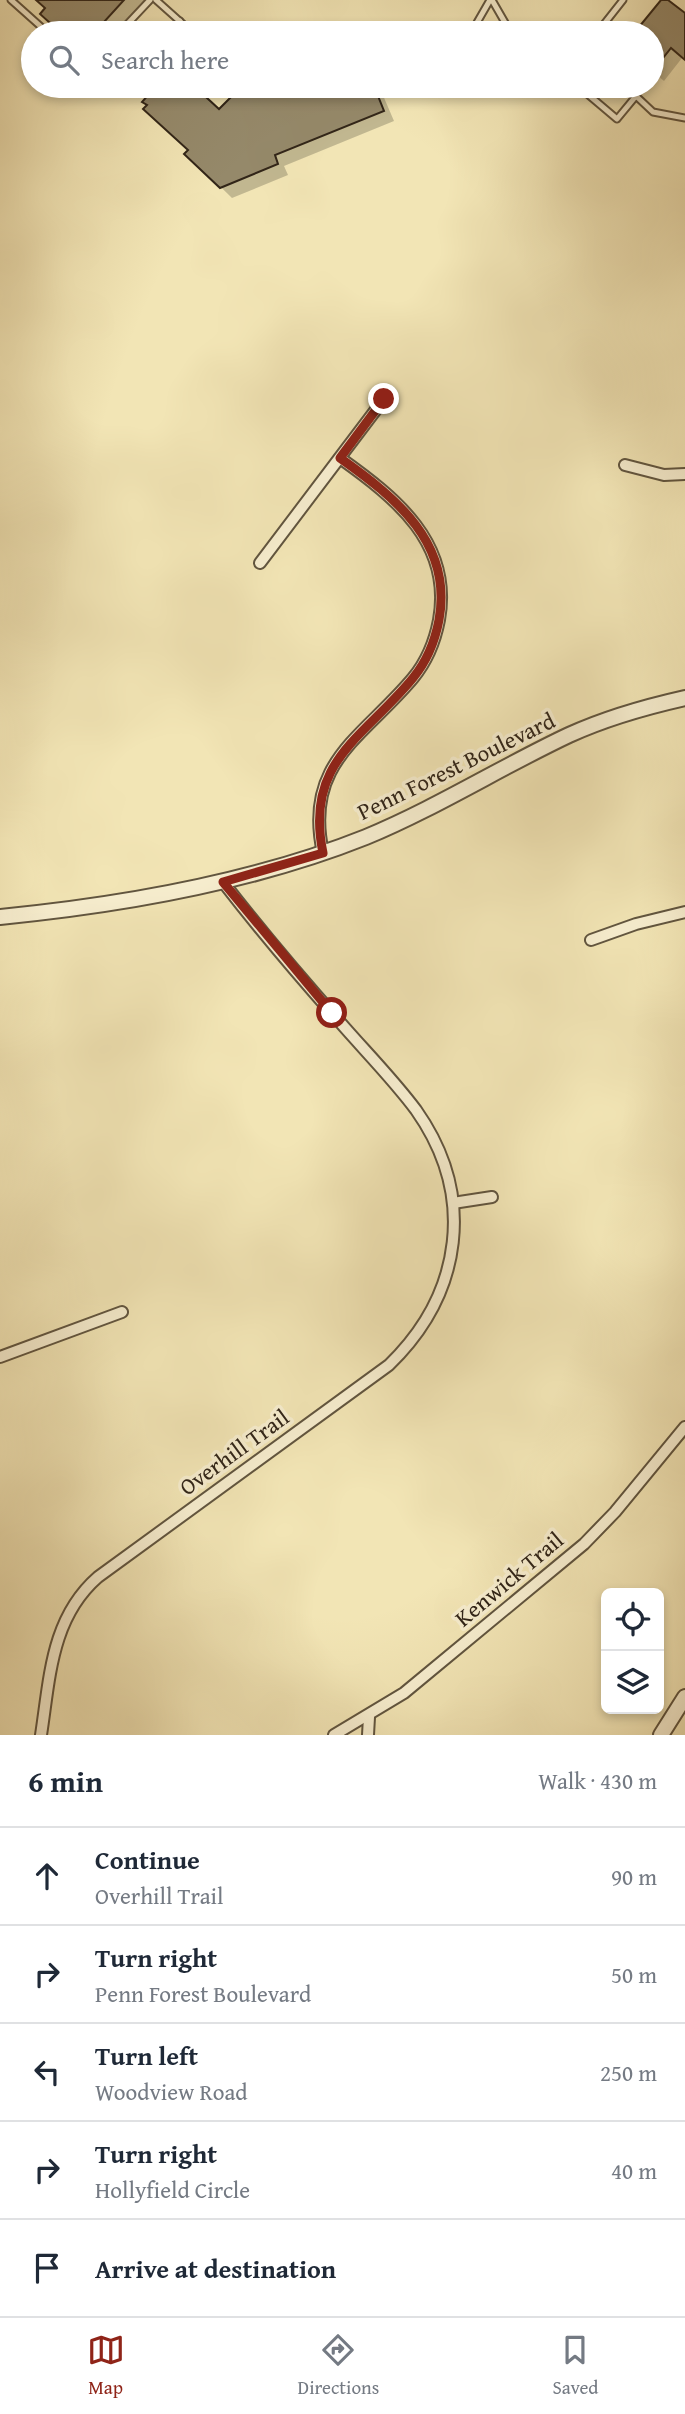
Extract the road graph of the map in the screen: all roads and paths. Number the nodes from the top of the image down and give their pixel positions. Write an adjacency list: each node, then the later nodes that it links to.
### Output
1 (11, 0): 6 (lane)
2 (150, 0): 7 (lane)
3 (156, 0): 8 (lane)
4 (491, 0): 9 (lane); 10 (lane)
5 (623, 0): 11 (lane)
6 (35, 21)
7 (130, 21)
8 (180, 21)
9 (478, 21)
10 (504, 21)
11 (606, 21)
12 (592, 98): 13 (lane)
13 (634, 98)
14 (638, 98): 15 (lane)
15 (685, 118)
16 (384, 399): 17 (street)
17 (340, 458): 20 (street); 22 (street)
18 (625, 465): 19 (street)
19 (685, 474)
20 (260, 563)
21 (685, 698): 22 (street, Penn Forest Boulevard)
22 (323, 853): 23 (street, Penn Forest Boulevard)
23 (223, 882): 25 (street, Penn Forest Boulevard); 28 (street, Overhill Trail)
24 (685, 912): 26 (street)
25 (0, 917)
26 (592, 940)
27 (492, 1197): 28 (street)
28 (453, 1203): 34 (street, Overhill Trail)
29 (122, 1312): 30 (street)
30 (0, 1357)
31 (685, 1427): 33 (street, Kenwick Trail)
32 (685, 1697): 37 (street)
33 (369, 1717): 35 (street, Kenwick Trail); 36 (street)
34 (41, 1735)
35 (334, 1735)
36 (368, 1735)
37 (660, 1735)

